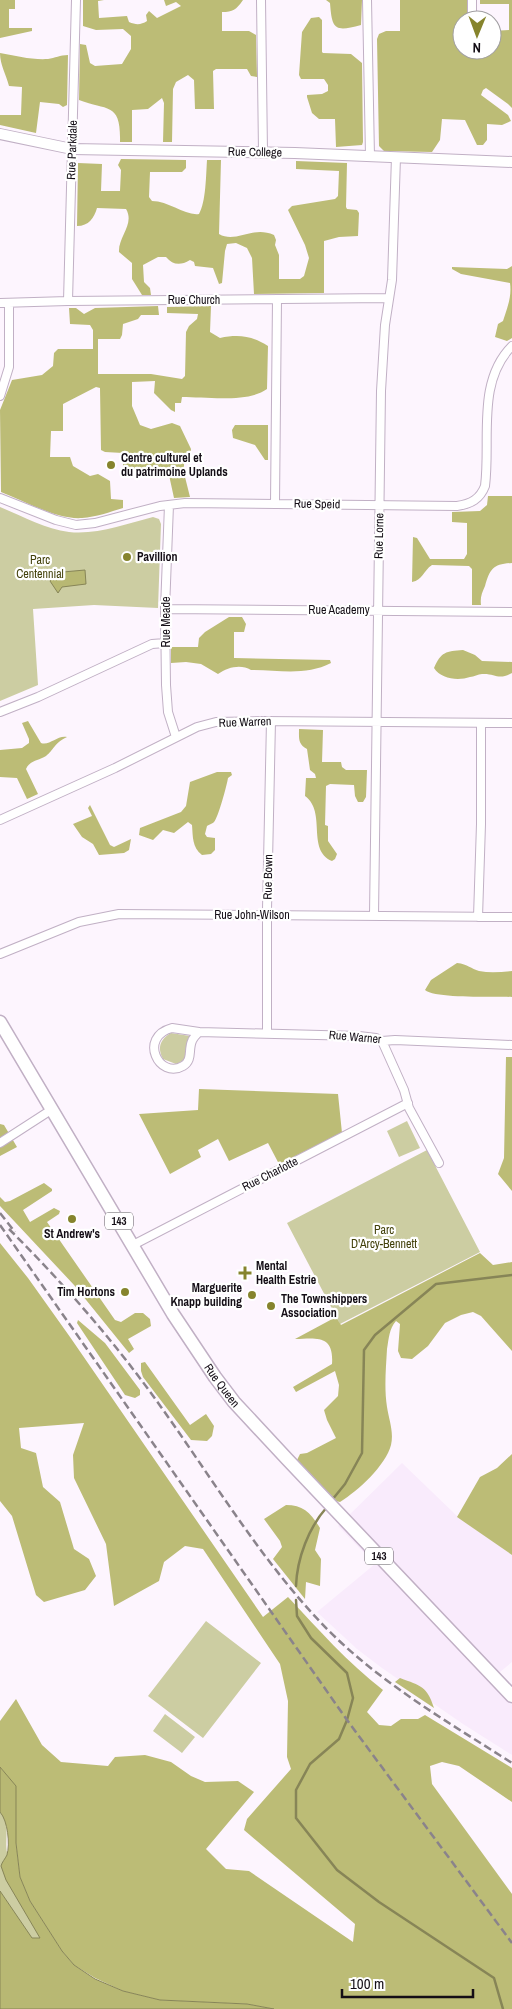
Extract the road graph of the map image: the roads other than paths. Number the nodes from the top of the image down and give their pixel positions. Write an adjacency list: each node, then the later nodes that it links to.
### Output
1 (76, 0): 5 (street, Rue Parkdale)
2 (261, 0): 6 (street)
3 (367, 0): 7 (street)
4 (0, 134): 5 (street, Rue College)
5 (72, 149): 6 (street, Rue College); 12 (street, Rue Parkdale)
6 (263, 152): 7 (street, Rue College)
7 (370, 156): 8 (street, Rue College)
8 (396, 157): 9 (street, Rue College); 10 (street, Rue Lorne)
9 (512, 162)
10 (388, 298): 11 (street, Rue Church); 20 (street, Rue Lorne)
11 (277, 299): 12 (street, Rue Church); 18 (street)
12 (68, 301): 14 (street, Rue Church)
13 (0, 303): 14 (street, Rue Church)
14 (9, 303): 16 (street)
15 (512, 346): 20 (street, Rue Speid)
16 (0, 396)
17 (0, 498): 19 (street, Rue Speid)
18 (275, 503): 19 (street, Rue Speid); 20 (street, Rue Speid)
19 (169, 505): 21 (street, Rue Meade)
20 (380, 505): 22 (street, Rue Lorne)
21 (165, 609): 22 (street, Rue Academy); 24 (street, Rue Meade)
22 (377, 611): 23 (street, Rue Academy); 27 (street, Rue Lorne)
23 (512, 612)
24 (166, 643): 25 (street); 30 (street, Rue Meade)
25 (0, 712)
26 (271, 721): 27 (street, Rue Warren); 30 (street, Rue Warren); 32 (street, Rue Bown)
27 (376, 722): 29 (street, Rue Warren); 33 (street, Rue Lorne)
28 (512, 722): 29 (street, Rue Warren)
29 (481, 723): 34 (street)
30 (176, 737): 31 (street, Rue Warren)
31 (0, 820)
32 (267, 915): 33 (street, Rue John-Wilson); 36 (street, Rue John-Wilson); 39 (street, Rue Bown)
33 (374, 916): 34 (street, Rue John-Wilson)
34 (478, 917): 35 (street, Rue John-Wilson)
35 (512, 918)
36 (0, 954)
37 (0, 1022): 43 (main road, Rue Queen / 143)
38 (199, 1032): 38 (street, Rue Warner); 39 (street, Rue Warner)
39 (267, 1033): 40 (street, Rue Warner)
40 (382, 1041): 41 (street, Rue Warner); 42 (street)
41 (512, 1045)
42 (408, 1103): 45 (street); 46 (street, Rue Charlotte)
43 (52, 1110): 44 (street); 46 (main road, Rue Queen / 143)
44 (0, 1143)
45 (439, 1163)
46 (133, 1245): 47 (main road, Rue Queen / 143)
47 (512, 1696)

